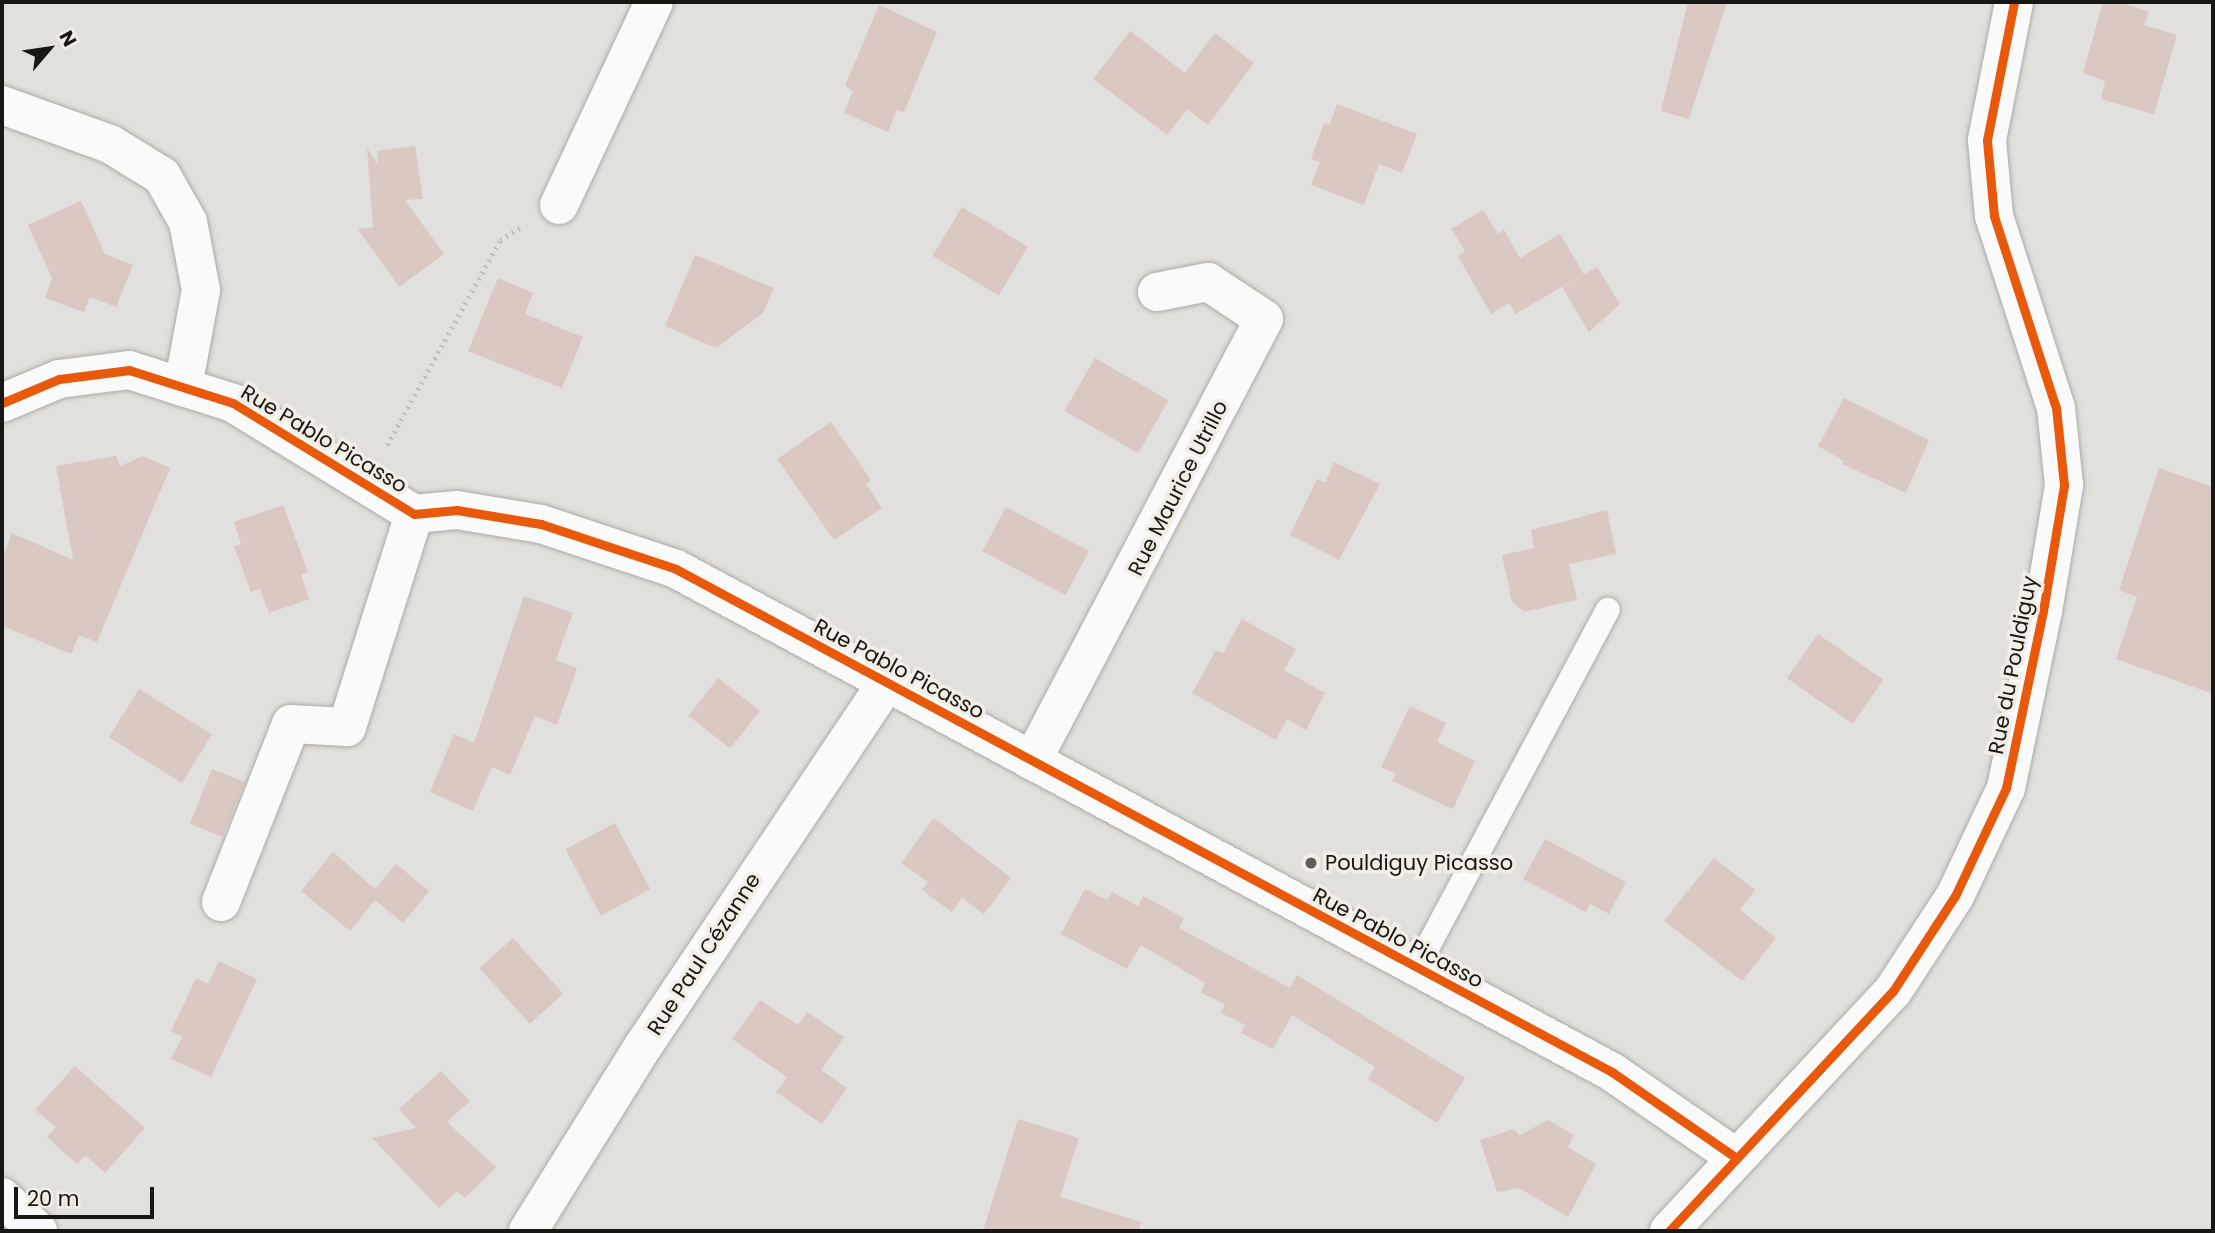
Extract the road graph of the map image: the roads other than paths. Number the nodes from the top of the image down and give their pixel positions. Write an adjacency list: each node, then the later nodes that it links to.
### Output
1 (654, 2): 4 (street)
2 (2014, 2): 14 (street, Rue du Pouldiguy)
3 (2, 105): 6 (street)
4 (559, 205)
5 (1157, 292): 11 (street, Rue Maurice Utrillo)
6 (183, 387): 7 (street, Rue Pablo Picasso); 8 (street, Rue Pablo Picasso)
7 (2, 403)
8 (414, 514): 10 (street, Rue Pablo Picasso); 12 (street)
9 (1608, 610): 13 (lane)
10 (887, 682): 11 (street, Rue Pablo Picasso); 17 (street, Rue Paul Cézanne)
11 (1032, 761): 13 (street, Rue Pablo Picasso)
12 (221, 902)
13 (1417, 967): 14 (street, Rue Pablo Picasso)
14 (1735, 1157): 18 (street, Rue du Pouldiguy)
15 (2, 1197): 16 (street)
16 (38, 1231)
17 (528, 1231)
18 (1669, 1231)

